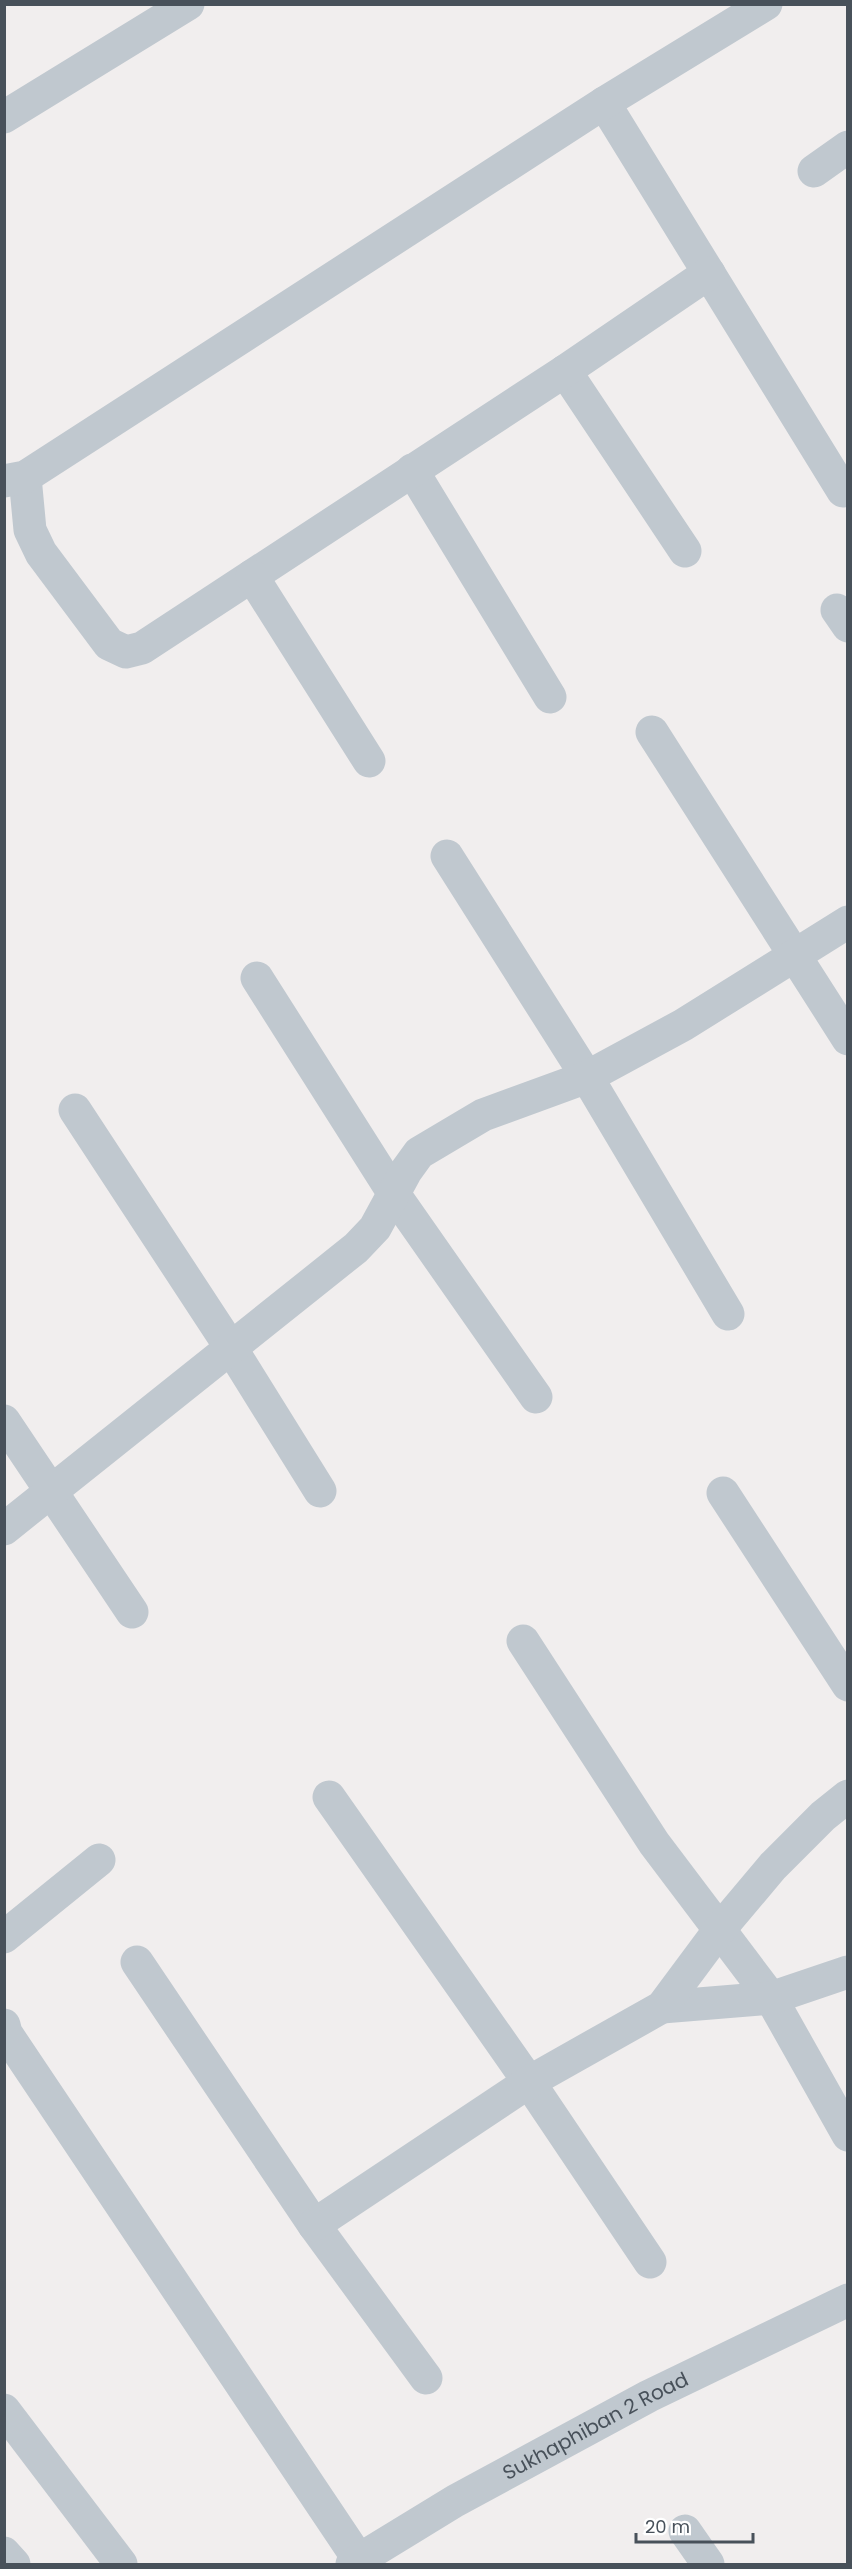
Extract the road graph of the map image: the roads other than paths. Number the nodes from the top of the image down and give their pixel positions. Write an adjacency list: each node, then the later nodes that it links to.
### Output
1 (188, 4): 4 (street)
2 (766, 4): 3 (street)
3 (604, 103): 7 (street); 10 (street)
4 (4, 117)
5 (848, 147): 6 (street)
6 (814, 171)
7 (709, 273): 8 (street); 11 (street)
8 (565, 370): 9 (street); 12 (street)
9 (412, 470): 13 (street); 14 (street)
10 (15, 479): 13 (street)
11 (843, 492)
12 (685, 550)
13 (252, 576): 16 (street)
14 (550, 697)
15 (652, 732): 19 (street)
16 (369, 761)
17 (447, 856): 22 (street)
18 (848, 922): 19 (street)
19 (797, 956): 21 (street); 22 (street)
20 (257, 978): 24 (street)
21 (848, 1039)
22 (587, 1077): 24 (street); 25 (street)
23 (75, 1110): 26 (street)
24 (394, 1194): 26 (street); 27 (street)
25 (728, 1314)
26 (231, 1348): 29 (street); 30 (street)
27 (537, 1397)
28 (4, 1421): 30 (street)
29 (320, 1491)
30 (52, 1493): 32 (street); 33 (street)
31 (723, 1493): 35 (street)
32 (4, 1529)
33 (132, 1612)
34 (523, 1641): 39 (street)
35 (848, 1685)
36 (848, 1796): 39 (street)
37 (329, 1797): 46 (street)
38 (99, 1860): 40 (street)
39 (720, 1929): 43 (street); 44 (street)
40 (4, 1937)
41 (137, 1962): 48 (street)
42 (848, 1972): 43 (street)
43 (771, 1998): 44 (street); 47 (street)
44 (663, 2007): 46 (street)
45 (4, 2025): 55 (street)
46 (529, 2082): 48 (street); 49 (street)
47 (848, 2135)
48 (314, 2225): 51 (street)
49 (650, 2262)
50 (848, 2300): 55 (street, Sukhaphiban 2 Road)
51 (426, 2378)
52 (4, 2410): 57 (street)
53 (685, 2531): 58 (street)
54 (4, 2553): 56 (street)
55 (369, 2559)
56 (14, 2565)
57 (121, 2565)
58 (708, 2565)

